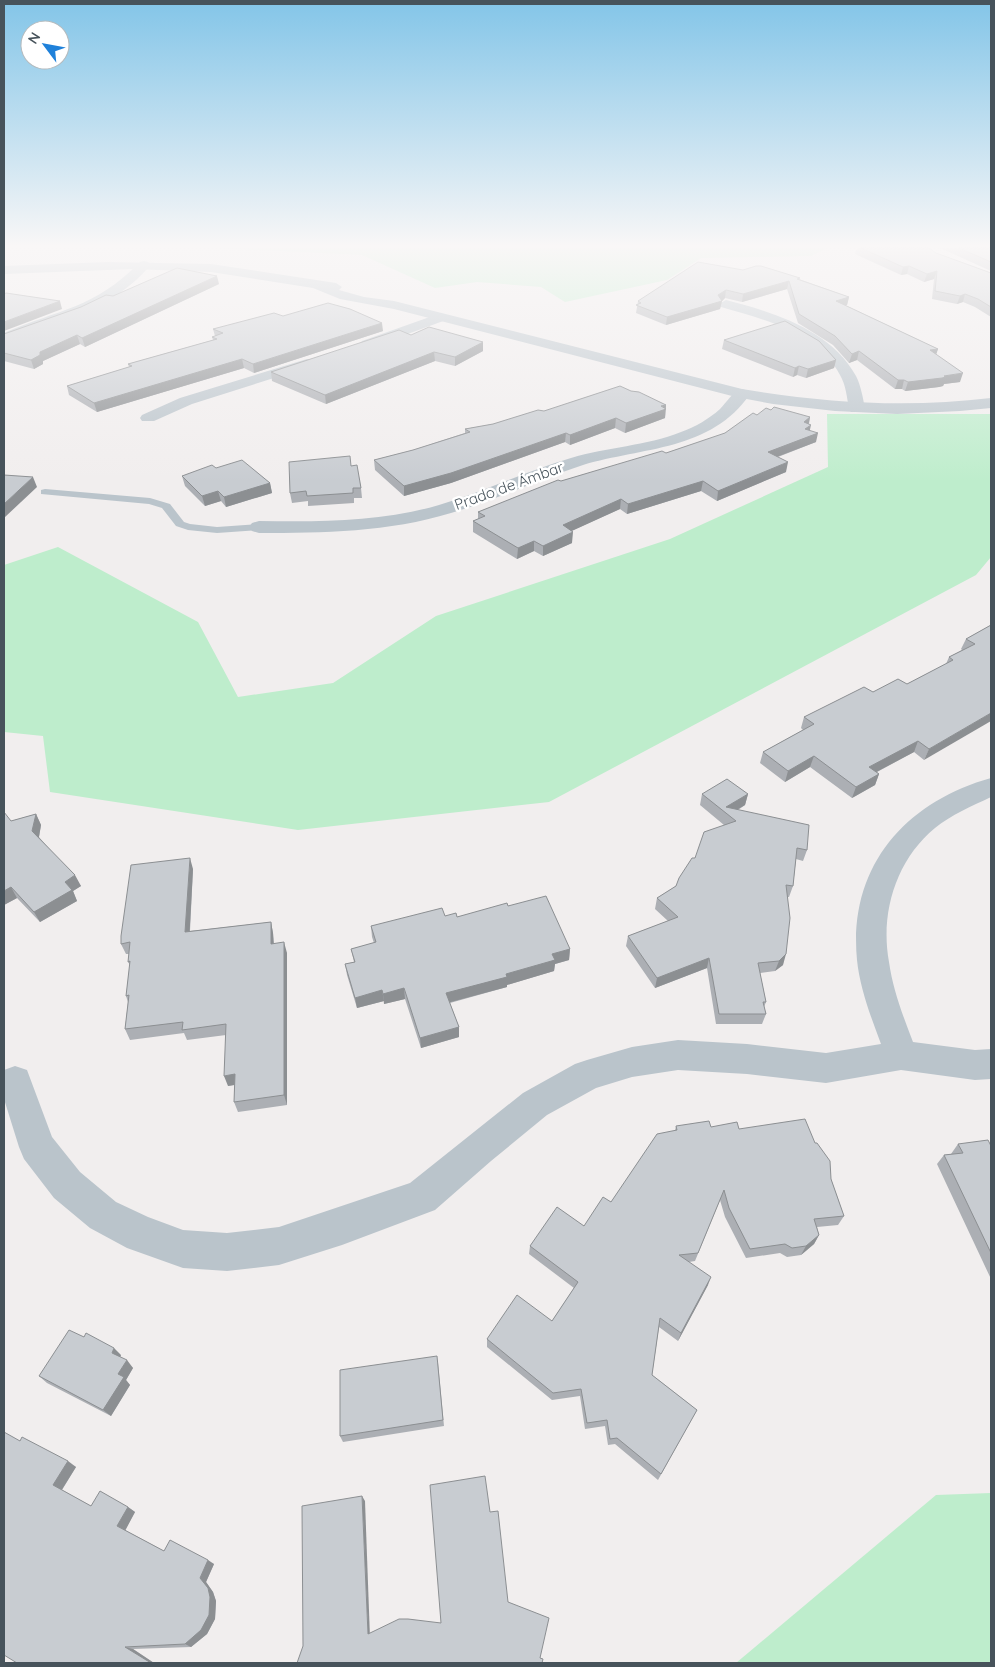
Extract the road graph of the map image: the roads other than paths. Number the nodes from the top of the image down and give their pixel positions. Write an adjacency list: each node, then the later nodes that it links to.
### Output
1 (38, 326): 5 (street)
2 (416, 326): 6 (street)
3 (475, 326): 8 (street)
4 (788, 326): 10 (street)
5 (4, 338)
6 (357, 347)
7 (319, 359): 11 (street)
8 (742, 394): 10 (street); 13 (street, Prado de Ámbar)
9 (991, 403): 10 (street)
10 (857, 409)
11 (148, 418)
12 (45, 492): 13 (lane)
13 (259, 527)
14 (991, 787): 15 (street)
15 (901, 1055): 16 (street); 17 (street)
16 (991, 1064)
17 (15, 1081)

